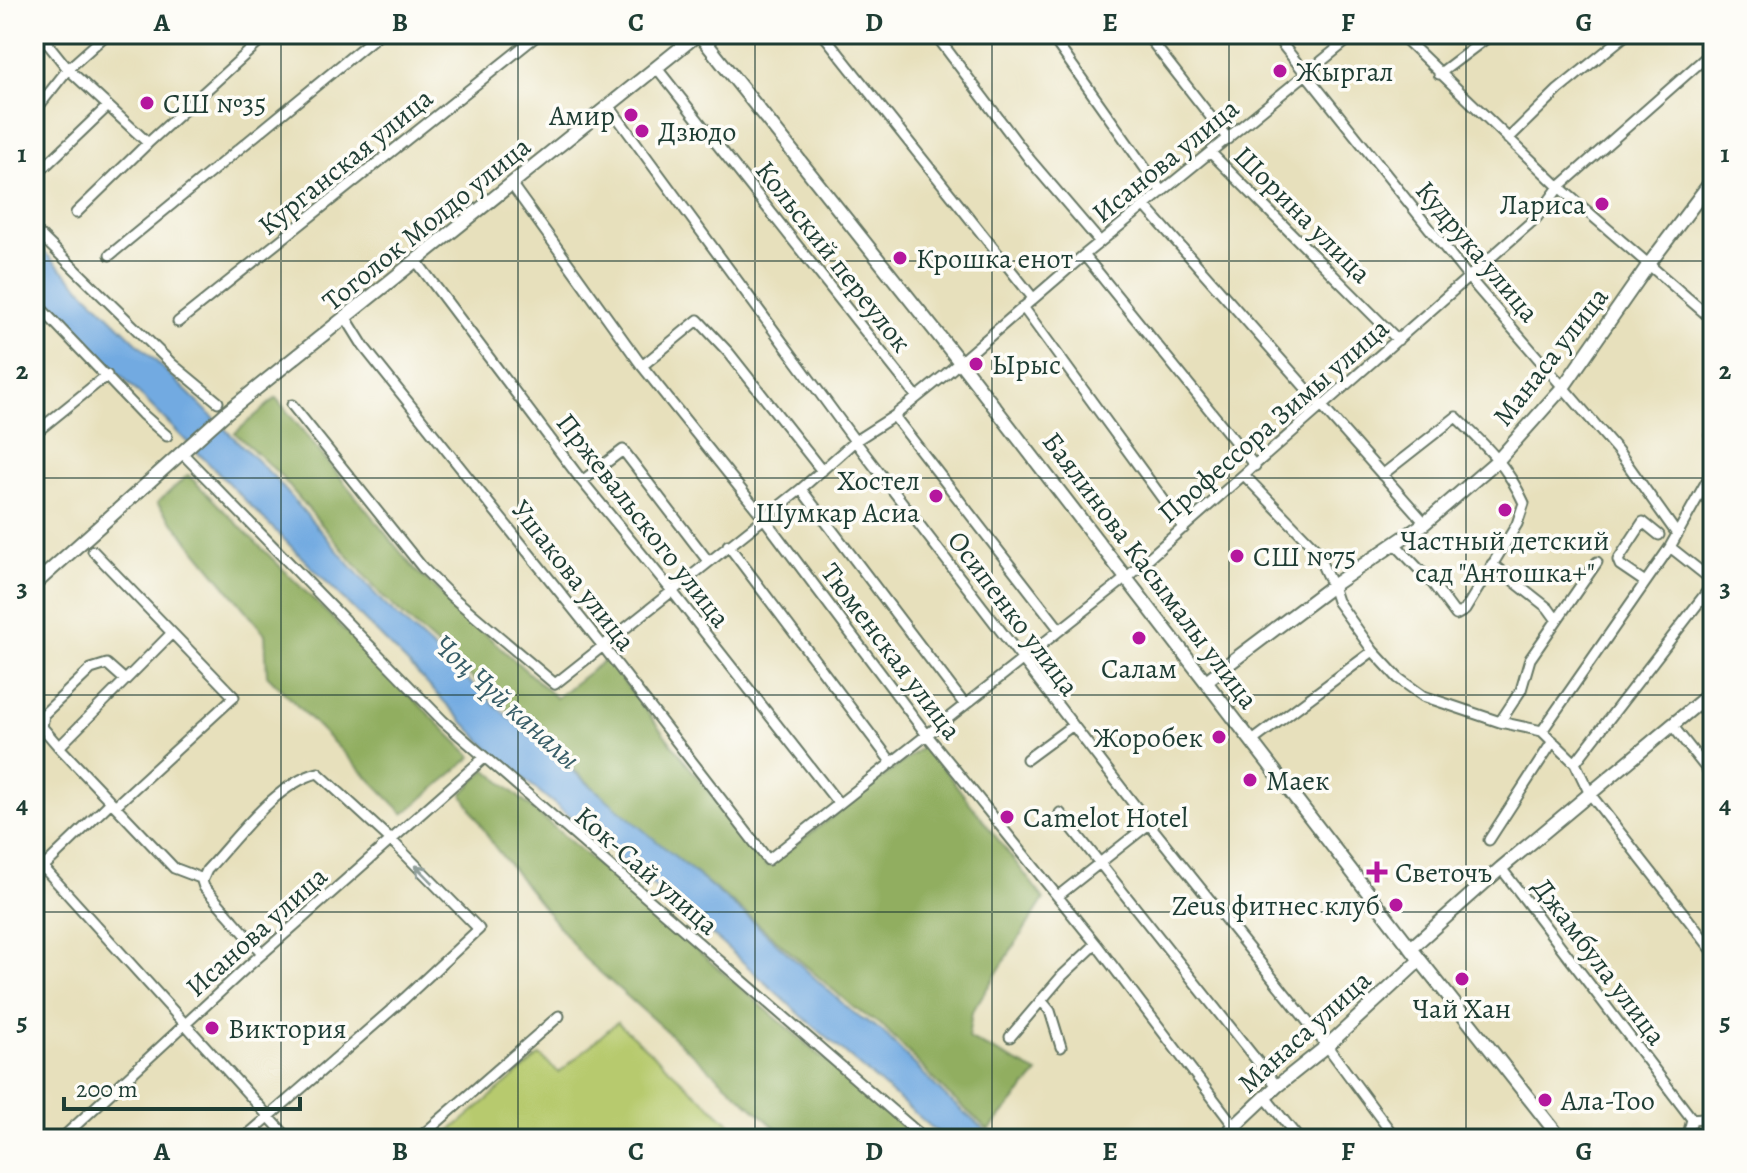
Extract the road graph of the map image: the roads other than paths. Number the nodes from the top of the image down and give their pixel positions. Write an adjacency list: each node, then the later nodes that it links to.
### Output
1 (40, 34): 18 (street)
2 (107, 34): 18 (street)
3 (268, 34): 26 (street)
4 (379, 34): 37 (street)
5 (539, 34): 47 (street, Курганская улица)
6 (698, 34): 17 (main road, Тоголок Молдо улица); 49 (main road, Баялинова Касымалы улица)
7 (823, 34): 42 (street)
8 (935, 34): 36 (street)
9 (1050, 34): 32 (street)
10 (1146, 34): 24 (street, Шорина улица)
11 (1274, 34): 19 (street, Кудрука улица)
12 (1355, 34): 19 (street, Исанова улица)
13 (1400, 34): 20 (street)
14 (1492, 34): 20 (street)
15 (1627, 34): 25 (street)
16 (1713, 51): 31 (street, Профессора Зимы улица)
17 (656, 67): 22 (main road, Тоголок Молдо улица); 53 (street, Кольский переулок)
18 (68, 69): 21 (street); 23 (street)
19 (1304, 74): 24 (street, Исанова улица); 41 (street, Кудрука улица)
20 (1439, 74): 25 (street)
21 (108, 106): 26 (street); 28 (street)
22 (609, 106): 30 (main road, Тоголок Молдо улица); 60 (street, Осипенко улица)
23 (34, 112)
24 (1228, 139): 27 (street, Исанова улица)
25 (1508, 139): 31 (street)
26 (148, 143): 34 (street)
27 (1211, 153): 32 (street, Исанова улица); 48 (street, Шорина улица)
28 (38, 173)
29 (1713, 179): 40 (main road, Манаса улица)
30 (512, 185): 39 (main road, Тоголок Молдо улица); 50 (street, Тюменская улица)
31 (1559, 187): 40 (street); 41 (street, Профессора Зимы улица)
32 (1162, 192): 33 (street, Исанова улица)
33 (1145, 206): 36 (street, Исанова улица); 56 (street)
34 (76, 213)
35 (34, 229): 54 (street)
36 (1100, 242): 38 (street, Исанова улица)
37 (110, 255)
38 (1084, 255): 42 (street, Исанова улица); 63 (street)
39 (417, 262): 45 (main road, Тоголок Молдо улица); 68 (street, Пржевальского улица)
40 (1649, 264): 46 (street); 52 (main road, Манаса улица)
41 (1469, 278): 48 (street, Профессора Зимы улица); 52 (street, Кудрука улица)
42 (1033, 298): 44 (street, Исанова улица)
43 (36, 306): 51 (street)
44 (1023, 307): 49 (street, Исанова улица); 72 (street)
45 (346, 318): 61 (main road, Тоголок Молдо улица); 91 (street, Ушакова улица)
46 (1713, 320)
47 (178, 322)
48 (1398, 340): 56 (street, Профессора Зимы улица)
49 (959, 361): 53 (street, Исанова улица); 82 (main road, Баялинова Касымалы улица)
50 (642, 366): 65 (street); 70 (street, Тюменская улица)
51 (107, 375): 58 (street); 59 (street)
52 (1564, 386): 62 (main road, Манаса улица); 73 (street, Кудрука улица)
53 (917, 397): 57 (street, Исанова улица)
54 (218, 402)
55 (292, 405): 91 (street, Исанова улица)
56 (1322, 407): 63 (street, Профессора Зимы улица); 67 (street)
57 (894, 416): 60 (street, Исанова улица); 89 (street)
58 (34, 434)
59 (167, 436)
60 (855, 441): 65 (street, Исанова улица); 93 (street, Осипенко улица)
61 (183, 452): 85 (main road, Тоголок Молдо улица); 106 (street, Кок-Сай улица)
62 (1499, 459): 67 (street); 71 (main road, Манаса улица); 81 (street)
63 (1255, 466): 66 (street, Профессора Зимы улица)
64 (1713, 470): 73 (street)
65 (822, 471): 69 (street, Исанова улица)
66 (1244, 475): 72 (street, Профессора Зимы улица); 86 (street)
67 (1382, 475): 71 (street)
68 (582, 481): 79 (street); 87 (street, Пржевальского улица)
69 (801, 489): 70 (street, Исанова улица); 97 (street)
70 (763, 517): 76 (street, Исанова улица); 102 (street, Тюменская улица)
71 (1425, 523): 75 (main road, Манаса улица)
72 (1184, 528): 82 (street, Профессора Зимы улица)
73 (1677, 534): 77 (street)
74 (1659, 535): 83 (street)
75 (1395, 544): 81 (street); 86 (main road, Манаса улица)
76 (728, 545): 79 (street, Исанова улица); 108 (street)
77 (1670, 547): 83 (street); 84 (street)
78 (93, 551): 90 (street)
79 (708, 561): 87 (street, Исанова улица)
80 (1597, 562): 88 (street)
81 (1492, 564): 88 (street)
82 (1126, 578): 89 (street, Профессора Зимы улица); 95 (main road, Баялинова Касымалы улица)
83 (1645, 582): 101 (street)
84 (1713, 583): 109 (street)
85 (34, 585)
86 (1332, 586): 92 (street); 95 (main road, Манаса улица)
87 (672, 591): 91 (street, Исанова улица); 113 (street, Пржевальского улица)
88 (1556, 619): 98 (street)
89 (1060, 630): 93 (street, Профессора Зимы улица)
90 (172, 633): 94 (street); 112 (street)
91 (602, 645): 119 (street, Ушакова улица)
92 (1373, 651): 98 (street); 104 (street)
93 (1022, 660): 97 (street, Профессора Зимы улица); 99 (street, Осипенко улица)
94 (125, 680): 105 (street); 105 (street)
95 (1206, 681): 104 (main road, Баялинова Касымалы улица)
96 (1713, 691): 100 (main road)
97 (965, 705): 102 (street, Профессора Зимы улица)
98 (1500, 722): 101 (street)
99 (1073, 725): 107 (street); 115 (street, Осипенко улица)
100 (1672, 725): 110 (street); 111 (main road)
101 (1542, 731): 103 (street)
102 (927, 735): 108 (street, Профессора Зимы улица); 125 (street, Тюменская улица)
103 (1553, 741): 109 (street); 117 (street)
104 (1251, 742): 127 (main road, Баялинова Касымалы улица)
105 (59, 747): 112 (street)
106 (484, 758): 116 (street, Исанова улица); 147 (street, Кок-Сай улица)
107 (1027, 759)
108 (892, 763): 113 (street, Профессора Зимы улица)
109 (1575, 763): 111 (street)
110 (1713, 777)
111 (1590, 794): 122 (main road); 128 (street)
112 (113, 804): 121 (street); 124 (street)
113 (839, 804): 119 (street, Профессора Зимы улица)
114 (1060, 813): 120 (street)
115 (1149, 824): 120 (street); 135 (street, Осипенко улица)
116 (391, 840): 124 (street); 129 (street, Исанова улица); 139 (street, one-way to 116)
117 (1489, 840)
118 (34, 857): 121 (street)
119 (768, 860)
120 (1101, 864): 125 (street); 137 (street)
121 (43, 867): 123 (street); 133 (street)
122 (1501, 868): 127 (main road); 141 (street, Джамбула улица)
123 (34, 876)
124 (203, 879): 129 (street)
125 (1058, 896): 126 (street, Тюменская улица)
126 (1096, 944): 131 (street); 142 (street, Тюменская улица)
127 (1411, 948): 130 (main road, Баялинова Касымалы улица)
128 (1713, 951)
129 (262, 953): 133 (street, Исанова улица)
130 (1420, 960): 135 (main road, Манаса улица); 152 (main road, Баялинова Касымалы улица)
131 (1041, 1000): 134 (street); 136 (street)
132 (559, 1016): 146 (street)
133 (185, 1025): 139 (street); 143 (street, Исанова улица)
134 (1010, 1037)
135 (1327, 1046): 137 (main road, Манаса улица); 151 (street, Осипенко улица)
136 (1061, 1047)
137 (1277, 1086): 138 (main road, Манаса улица)
138 (1265, 1097): 142 (main road, Манаса улица); 150 (street)
139 (270, 1116): 144 (street); 145 (street)
140 (1713, 1117): 141 (street)
141 (1692, 1119): 153 (street)
142 (1235, 1125): 148 (main road, Манаса улица); 149 (street, Тюменская улица)
143 (61, 1139)
144 (243, 1139)
145 (289, 1139)
146 (418, 1139)
147 (925, 1139)
148 (1221, 1139)
149 (1244, 1139)
150 (1299, 1139)
151 (1396, 1139)
152 (1561, 1139)
153 (1687, 1139)

